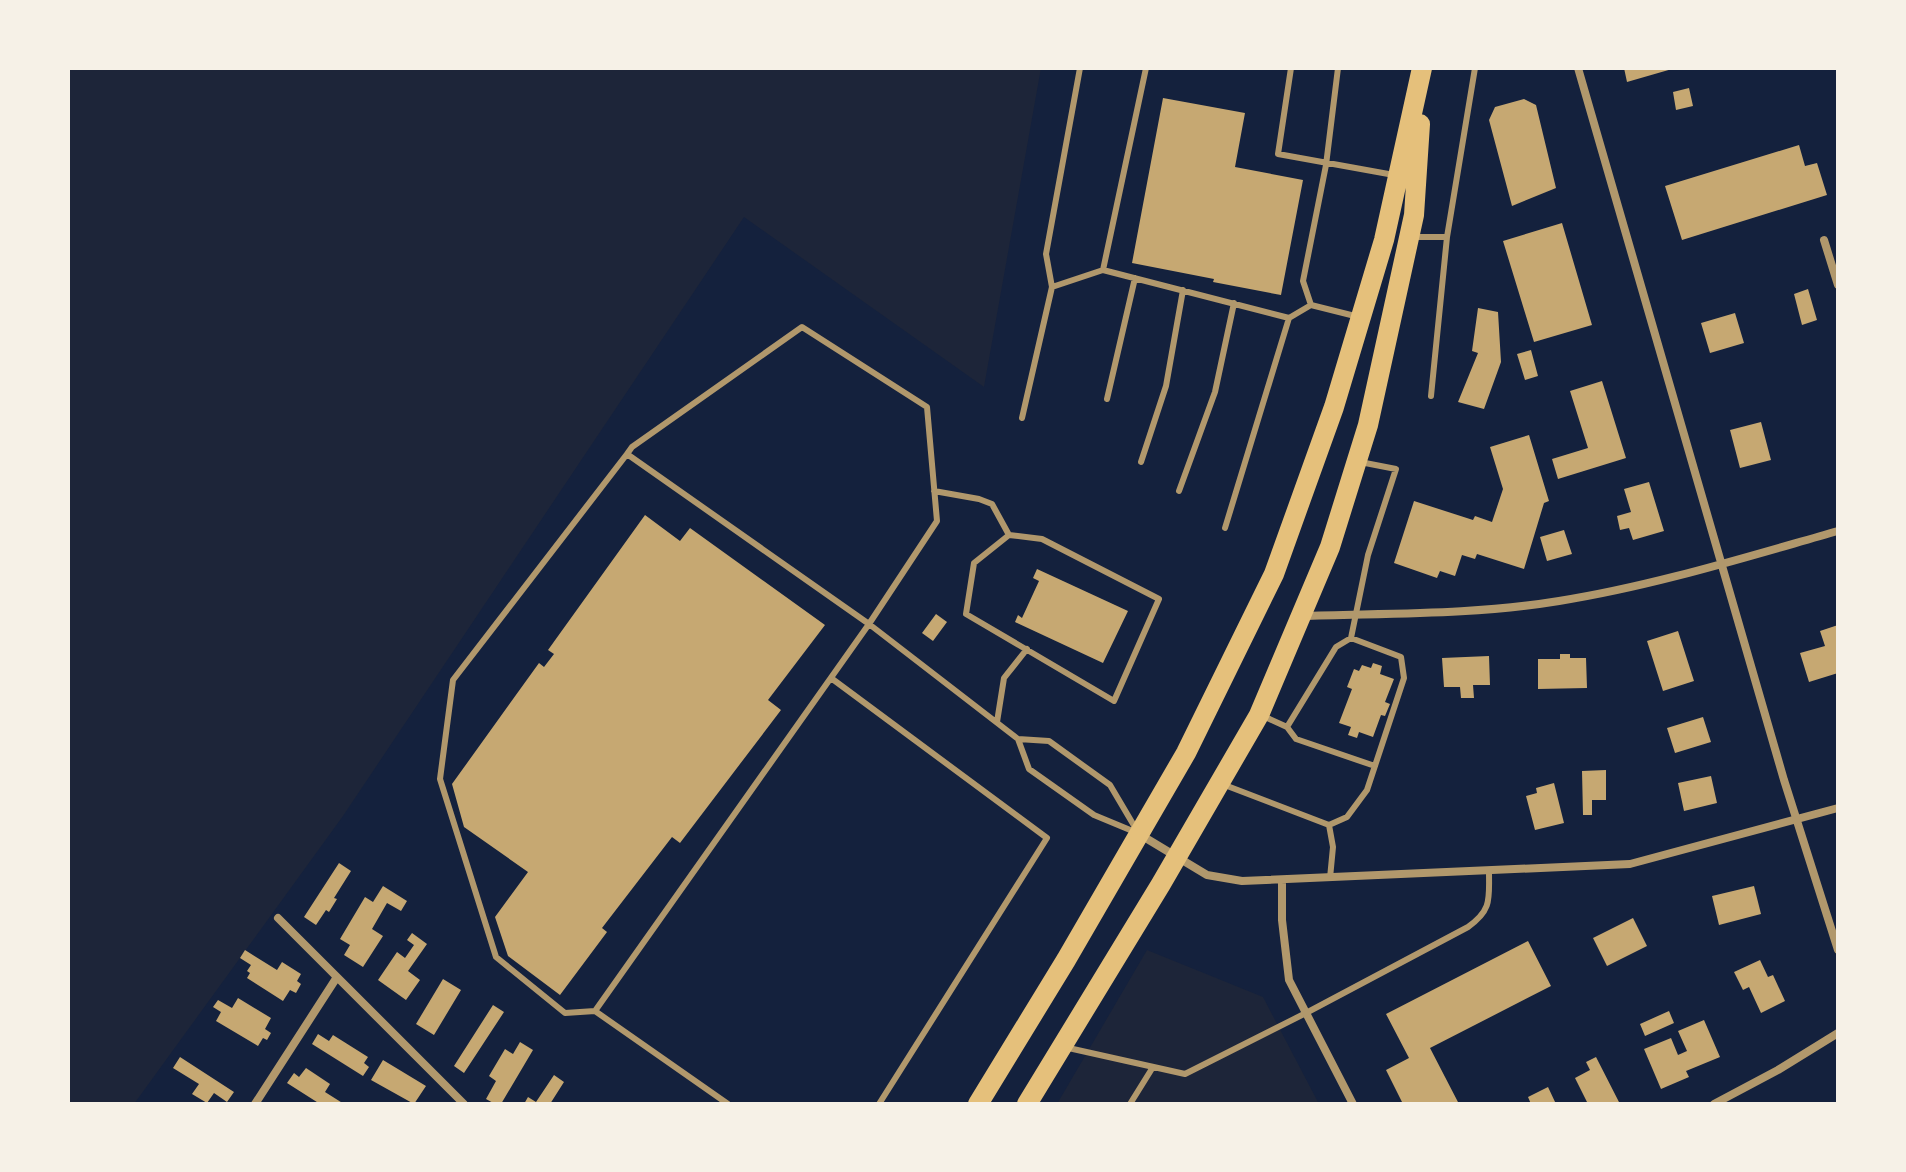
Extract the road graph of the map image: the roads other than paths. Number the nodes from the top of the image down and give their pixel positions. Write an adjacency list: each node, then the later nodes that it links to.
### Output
1 (1080, 68): 16 (lane)
2 (1146, 68): 13 (lane)
3 (1291, 68): 8 (lane)
4 (1338, 68): 8 (lane)
5 (1423, 68): 9 (main road); 10 (main road)
6 (1475, 68): 11 (lane)
7 (1578, 68): 33 (street)
8 (1326, 165): 9 (lane); 19 (lane)
9 (1399, 175): 21 (main road)
10 (1409, 237): 11 (lane); 27 (main road)
11 (1447, 237): 22 (lane)
12 (1824, 240): 15 (street)
13 (1103, 270): 14 (lane); 16 (lane)
14 (1135, 278): 17 (lane); 23 (lane)
15 (1838, 285)
16 (1052, 287): 24 (lane)
17 (1183, 290): 18 (lane); 26 (lane)
18 (1234, 303): 20 (lane); 29 (lane)
19 (1311, 305): 20 (lane); 21 (lane)
20 (1289, 318): 30 (lane)
21 (1361, 318): 49 (main road)
22 (1431, 396)
23 (1107, 399)
24 (1022, 418)
25 (627, 454): 28 (lane); 36 (lane); 57 (lane)
26 (1141, 462)
27 (1356, 462): 34 (lane); 35 (main road)
28 (934, 491): 32 (lane); 36 (lane)
29 (1179, 491)
30 (1225, 528)
31 (1838, 531): 33 (street)
32 (1009, 535): 38 (lane); 38 (lane)
33 (1722, 563): 34 (street); 47 (street)
34 (1356, 614): 35 (street); 37 (lane)
35 (1301, 616): 40 (main road)
36 (869, 624): 39 (lane); 41 (lane)
37 (1351, 638): 42 (lane); 44 (lane)
38 (1027, 649): 41 (lane)
39 (831, 678): 57 (lane); 65 (lane)
40 (1259, 715): 42 (lane); 45 (main road)
41 (997, 722): 43 (lane)
42 (1287, 727): 44 (lane)
43 (1018, 739): 49 (lane); 49 (lane)
44 (1375, 766): 48 (lane)
45 (1219, 783): 48 (lane); 50 (main road)
46 (1838, 808): 47 (street)
47 (1797, 820): 51 (street); 55 (street)
48 (1329, 825): 52 (lane)
49 (1139, 834): 50 (street); 66 (main road)
50 (1176, 858): 53 (street); 60 (main road)
51 (1489, 872): 52 (street); 58 (lane)
52 (1330, 878): 53 (street)
53 (1282, 880): 58 (street)
54 (278, 918): 56 (street)
55 (1838, 950)
56 (337, 977): 62 (street); 63 (street)
57 (595, 1011): 64 (lane)
58 (1306, 1013): 61 (lane); 69 (street)
59 (1838, 1033): 70 (street)
60 (1061, 1047): 61 (lane); 67 (main road)
61 (1153, 1067): 68 (lane)
62 (255, 1104)
63 (464, 1104)
64 (728, 1104)
65 (879, 1104)
66 (978, 1104)
67 (1027, 1104)
68 (1130, 1104)
69 (1353, 1104)
70 (1714, 1104)

